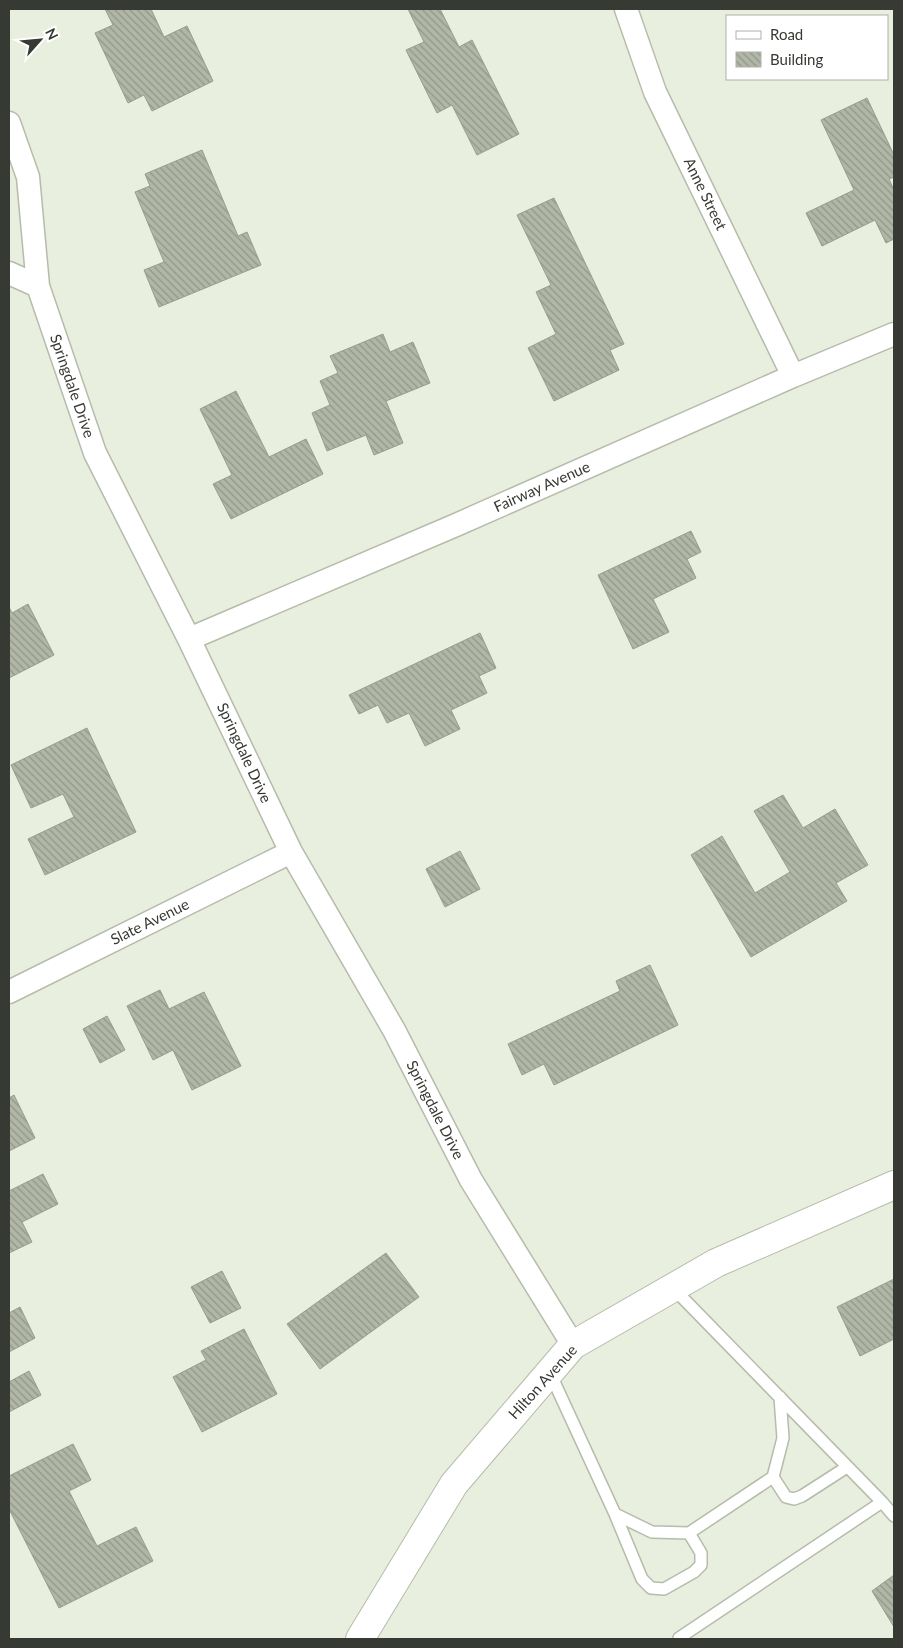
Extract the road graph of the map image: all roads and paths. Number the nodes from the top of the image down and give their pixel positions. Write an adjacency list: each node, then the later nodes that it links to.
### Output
1 (626, 9): 6 (street, Anne Street)
2 (9, 123): 4 (street, Springdale Drive)
3 (9, 273): 4 (street)
4 (38, 286): 7 (street, Springdale Drive)
5 (894, 334): 6 (street, Fairway Avenue)
6 (794, 376): 7 (street, Fairway Avenue)
7 (189, 639): 8 (street, Springdale Drive)
8 (291, 852): 9 (street, Slate Avenue); 12 (street, Springdale Drive)
9 (9, 992)
10 (894, 1185): 11 (street, Hilton Avenue)
11 (672, 1288): 12 (street, Hilton Avenue); 14 (lane)
12 (573, 1345): 13 (street, Hilton Avenue)
13 (550, 1372): 18 (lane); 21 (street, Hilton Avenue)
14 (780, 1397): 15 (lane); 16 (lane)
15 (847, 1467): 16 (lane); 17 (lane)
16 (773, 1477): 20 (lane)
17 (882, 1502): 19 (lane); 22 (lane)
18 (615, 1514): 20 (lane); 20 (lane)
19 (894, 1516)
20 (689, 1533)
21 (360, 1639)
22 (680, 1639)

